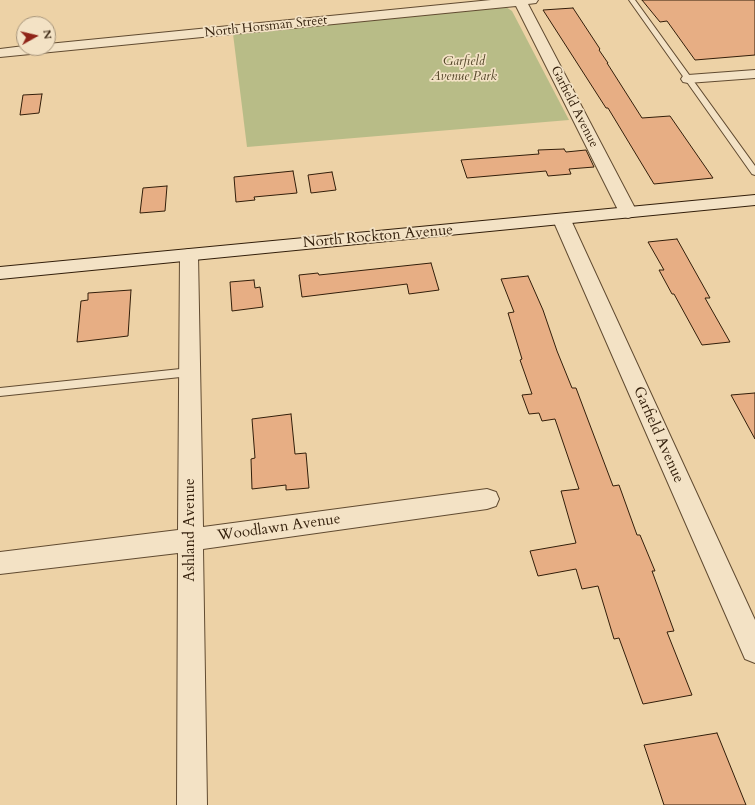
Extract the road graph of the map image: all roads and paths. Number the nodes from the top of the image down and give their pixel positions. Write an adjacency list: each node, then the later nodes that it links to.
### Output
1 (632, 0): 5 (lane)
2 (526, 1): 3 (street, North Horsman Street); 8 (street, Garfield Avenue)
3 (0, 54)
4 (755, 74): 5 (street)
5 (688, 79): 6 (lane)
6 (755, 172)
7 (755, 200): 8 (street, North Rockton Avenue)
8 (628, 212): 9 (street, North Rockton Avenue)
9 (562, 220): 10 (street, North Rockton Avenue); 17 (street, Garfield Avenue)
10 (189, 254): 11 (street, North Rockton Avenue); 12 (street, Ashland Avenue)
11 (0, 272)
12 (190, 372): 13 (lane); 15 (street, Ashland Avenue)
13 (0, 392)
14 (487, 499): 15 (street, Woodlawn Avenue)
15 (191, 540): 16 (street, Woodlawn Avenue); 18 (street, Ashland Avenue)
16 (0, 563)
17 (755, 650)
18 (192, 805)

